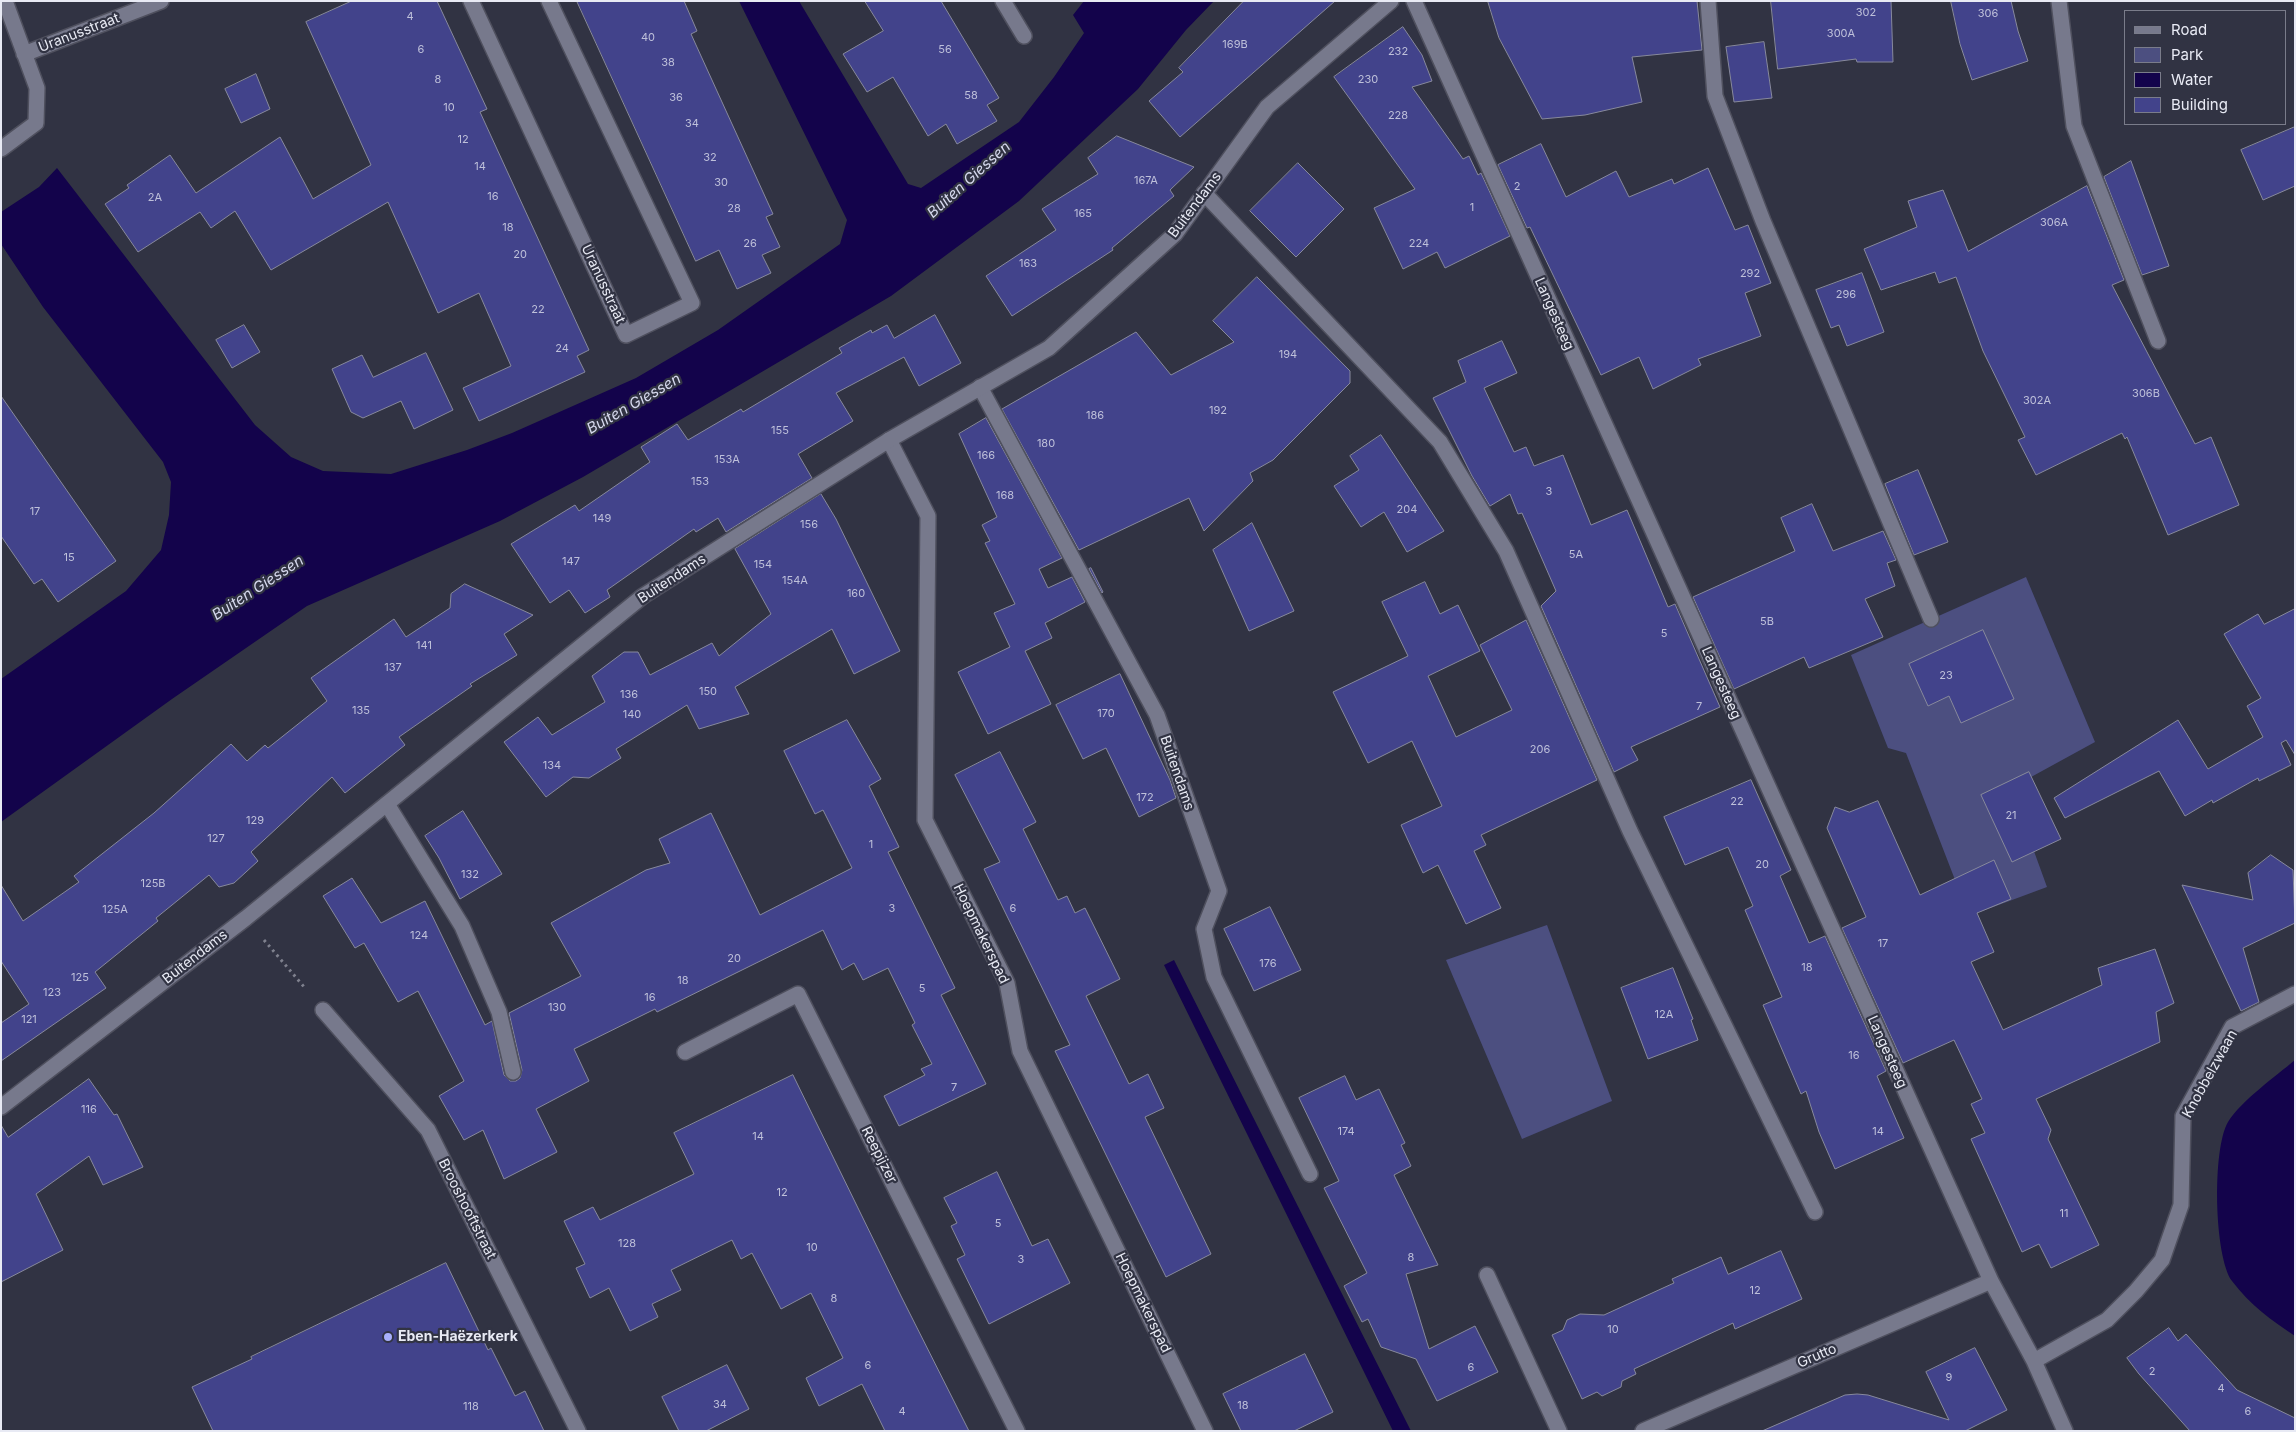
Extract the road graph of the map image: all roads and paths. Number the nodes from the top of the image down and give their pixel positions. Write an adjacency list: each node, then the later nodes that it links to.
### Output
1 (5, 1): 11 (street)
2 (162, 1): 11 (street, Uranusstraat)
3 (471, 1): 4 (street, Uranusstraat)
4 (549, 1)
5 (1003, 1): 10 (street)
6 (1391, 1): 13 (street, Buitendams)
7 (1414, 1): 28 (street, Langesteeg)
8 (1708, 1): 17 (street)
9 (2059, 1): 14 (street)
10 (1024, 36)
11 (24, 54): 12 (street)
12 (1, 149)
13 (1204, 194): 15 (street, Buitendams); 26 (street)
14 (2158, 341)
15 (980, 387): 16 (street, Buitendams); 25 (street, Buitendams)
16 (889, 440): 18 (street, Buitendams); 32 (street, Hoepmakerspad)
17 (1931, 619)
18 (387, 804): 19 (street, Buitendams); 23 (street)
19 (246, 918): 21 (path); 24 (street, Buitendams)
20 (2295, 994): 29 (street, Knobbelzwaan)
21 (323, 1010): 30 (street, Brooshooftstraat)
22 (685, 1052): 31 (street, Reepijzer)
23 (513, 1072)
24 (1, 1107)
25 (1310, 1174)
26 (1815, 1212)
27 (1487, 1275): 33 (street)
28 (1990, 1281): 29 (street, Langesteeg); 34 (street, Grutto)
29 (2034, 1361): 35 (street)
30 (578, 1431)
31 (1017, 1431)
32 (1205, 1431)
33 (1559, 1431)
34 (1643, 1431)
35 (2065, 1431)

